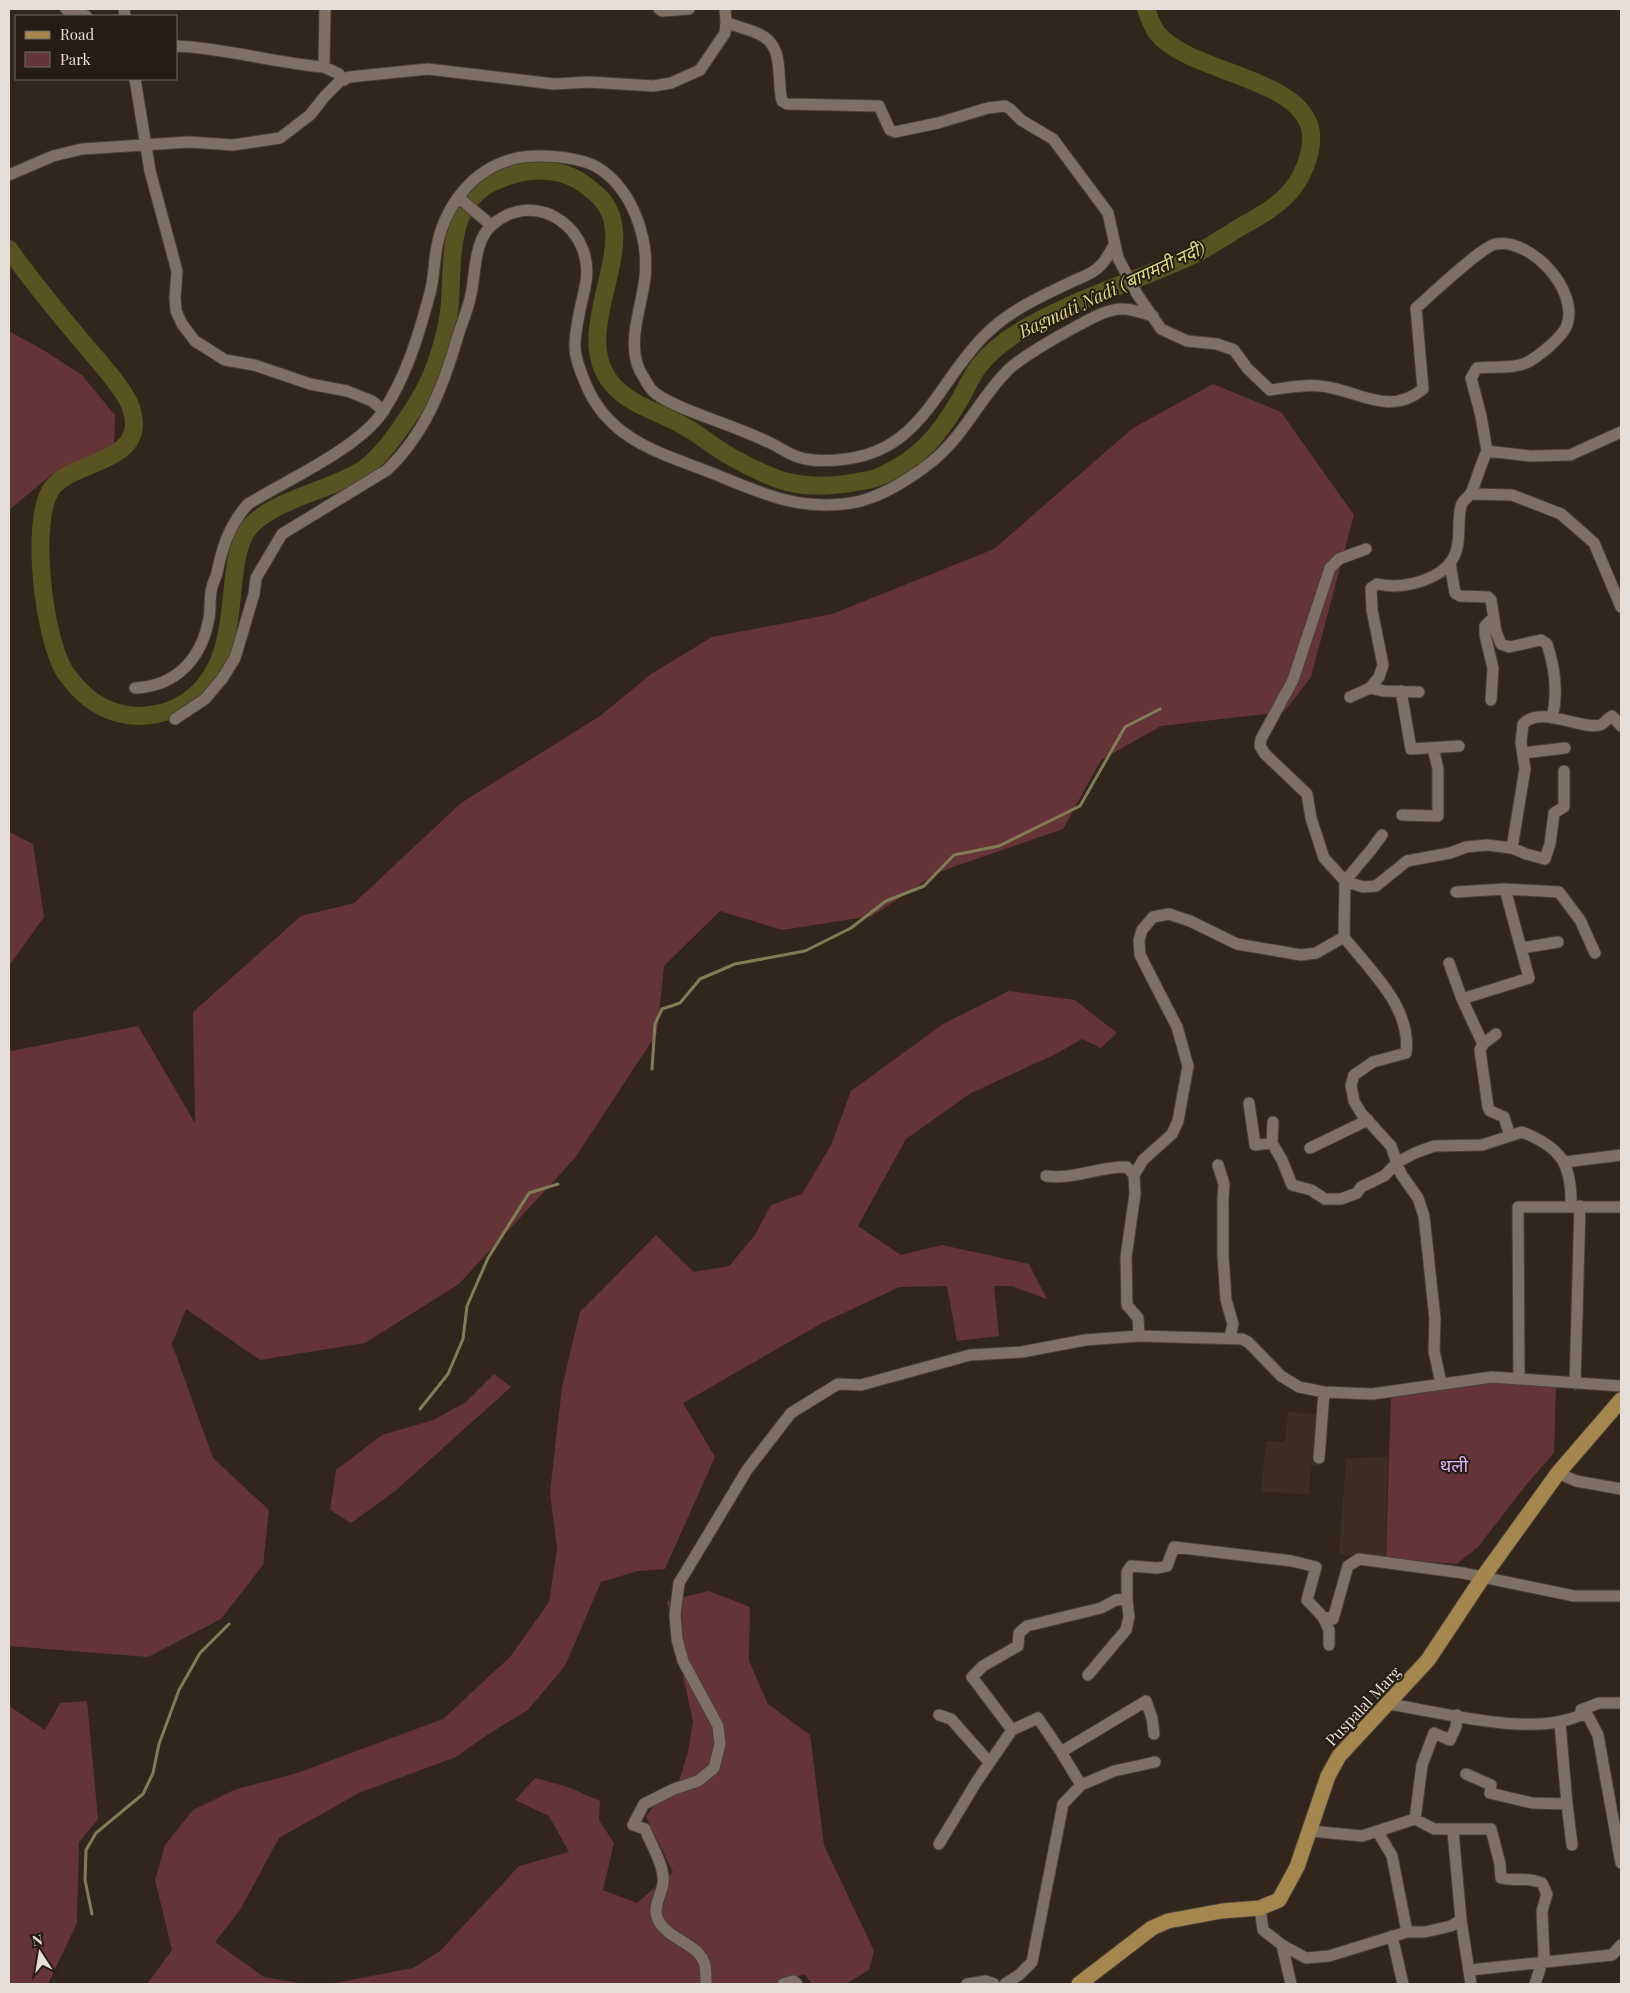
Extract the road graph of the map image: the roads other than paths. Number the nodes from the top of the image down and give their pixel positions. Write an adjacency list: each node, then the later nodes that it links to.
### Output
1 (66, 9): 6 (street)
2 (325, 9): 9 (street)
3 (658, 9): 4 (street)
4 (689, 9)
5 (725, 9): 7 (street)
6 (83, 15)
7 (726, 22): 11 (street); 16 (street)
8 (178, 46): 9 (street)
9 (324, 68): 11 (street)
10 (135, 80): 12 (street)
11 (344, 80): 12 (street)
12 (145, 144): 13 (street); 18 (street)
13 (9, 175)
14 (458, 198): 15 (street); 16 (street); 18 (street)
15 (489, 224): 17 (street); 33 (street)
16 (1114, 245): 17 (street)
17 (1153, 316): 20 (street)
18 (384, 411): 26 (street)
19 (1621, 432): 20 (street)
20 (1487, 451): 21 (street)
21 (1472, 494): 23 (street); 24 (street)
22 (1366, 549): 43 (street)
23 (1450, 563): 25 (street); 27 (street)
24 (1621, 607)
25 (1493, 618): 31 (street); 32 (street)
26 (135, 688)
27 (1370, 688): 28 (street); 30 (street)
28 (1401, 691): 29 (street); 36 (street)
29 (1419, 692)
30 (1350, 697)
31 (1491, 700)
32 (1552, 718): 34 (street); 38 (street)
33 (175, 720)
34 (1621, 726)
35 (1459, 746): 36 (street)
36 (1432, 748): 40 (street)
37 (1565, 748): 38 (street)
38 (1523, 753): 42 (street)
39 (1564, 771): 42 (street)
40 (1402, 815)
41 (1382, 834): 43 (street)
42 (1512, 848): 43 (street)
43 (1344, 881): 46 (street)
44 (1505, 889): 45 (street); 48 (street); 49 (street)
45 (1456, 892)
46 (1344, 937): 55 (street); 64 (street)
47 (1558, 942): 48 (street)
48 (1522, 948): 51 (street)
49 (1595, 953)
50 (1449, 962): 51 (street)
51 (1462, 999): 53 (street)
52 (1496, 1034): 53 (street)
53 (1483, 1044): 57 (street)
54 (1249, 1103): 58 (street)
55 (1368, 1120): 59 (street); 61 (street)
56 (1273, 1122): 58 (street)
57 (1510, 1136): 61 (street); 62 (street)
58 (1272, 1143): 61 (street)
59 (1310, 1148)
60 (1621, 1155): 62 (street)
61 (1398, 1162): 71 (street)
62 (1565, 1162): 66 (street)
63 (1218, 1165): 69 (street)
64 (1134, 1175): 65 (street); 68 (street)
65 (1046, 1176)
66 (1576, 1206): 67 (street); 70 (street); 72 (street)
67 (1621, 1207)
68 (1139, 1336): 69 (street); 114 (street)
69 (1230, 1337): 74 (street)
70 (1519, 1378): 71 (street); 72 (street)
71 (1441, 1383): 74 (street)
72 (1575, 1384): 73 (street)
73 (1621, 1386)
74 (1324, 1392): 76 (street)
75 (1621, 1400): 77 (main road, Puspalal Marg)
76 (1319, 1458)
77 (1558, 1473): 78 (street); 79 (main road, Puspalal Marg)
78 (1621, 1489)
79 (1483, 1577): 80 (street); 82 (street); 86 (main road, Puspalal Marg)
80 (1620, 1596)
81 (1127, 1599): 82 (street); 84 (street); 91 (street)
82 (1323, 1617): 83 (street)
83 (1329, 1645)
84 (1088, 1675)
85 (1621, 1703): 89 (street)
86 (1388, 1704): 88 (street); 100 (main road, Puspalal Marg)
87 (939, 1715): 94 (street)
88 (1457, 1715): 90 (street); 99 (street)
89 (1581, 1715): 90 (street); 105 (street)
90 (1560, 1723): 98 (street)
91 (1012, 1730): 93 (street); 94 (street)
92 (1154, 1734): 93 (street)
93 (1060, 1752): 97 (street)
94 (989, 1762): 103 (street)
95 (1155, 1762): 97 (street)
96 (1466, 1774): 98 (street)
97 (1081, 1785): 119 (street)
98 (1567, 1804): 104 (street)
99 (1415, 1819): 100 (street); 101 (street)
100 (1310, 1831): 106 (main road, Puspalal Marg)
101 (1453, 1831): 107 (street); 112 (street)
102 (1380, 1834): 108 (street)
103 (939, 1844)
104 (1572, 1845)
105 (1621, 1863)
106 (1260, 1908): 111 (street); 120 (main road, Puspalal Marg)
107 (1461, 1920): 108 (street); 113 (street)
108 (1407, 1932): 109 (street)
109 (1392, 1936): 111 (street); 122 (street)
110 (1621, 1945): 112 (street)
111 (1282, 1946): 121 (street)
112 (1542, 1962): 113 (street); 124 (street)
113 (1470, 1970): 123 (street)
114 (706, 1984)
115 (783, 1984): 116 (street)
116 (797, 1984)
117 (967, 1984): 118 (street)
118 (994, 1984)
119 (1004, 1984)
120 (1079, 1984)
121 (1291, 1984)
122 (1403, 1984)
123 (1471, 1984)
124 (1535, 1984)

